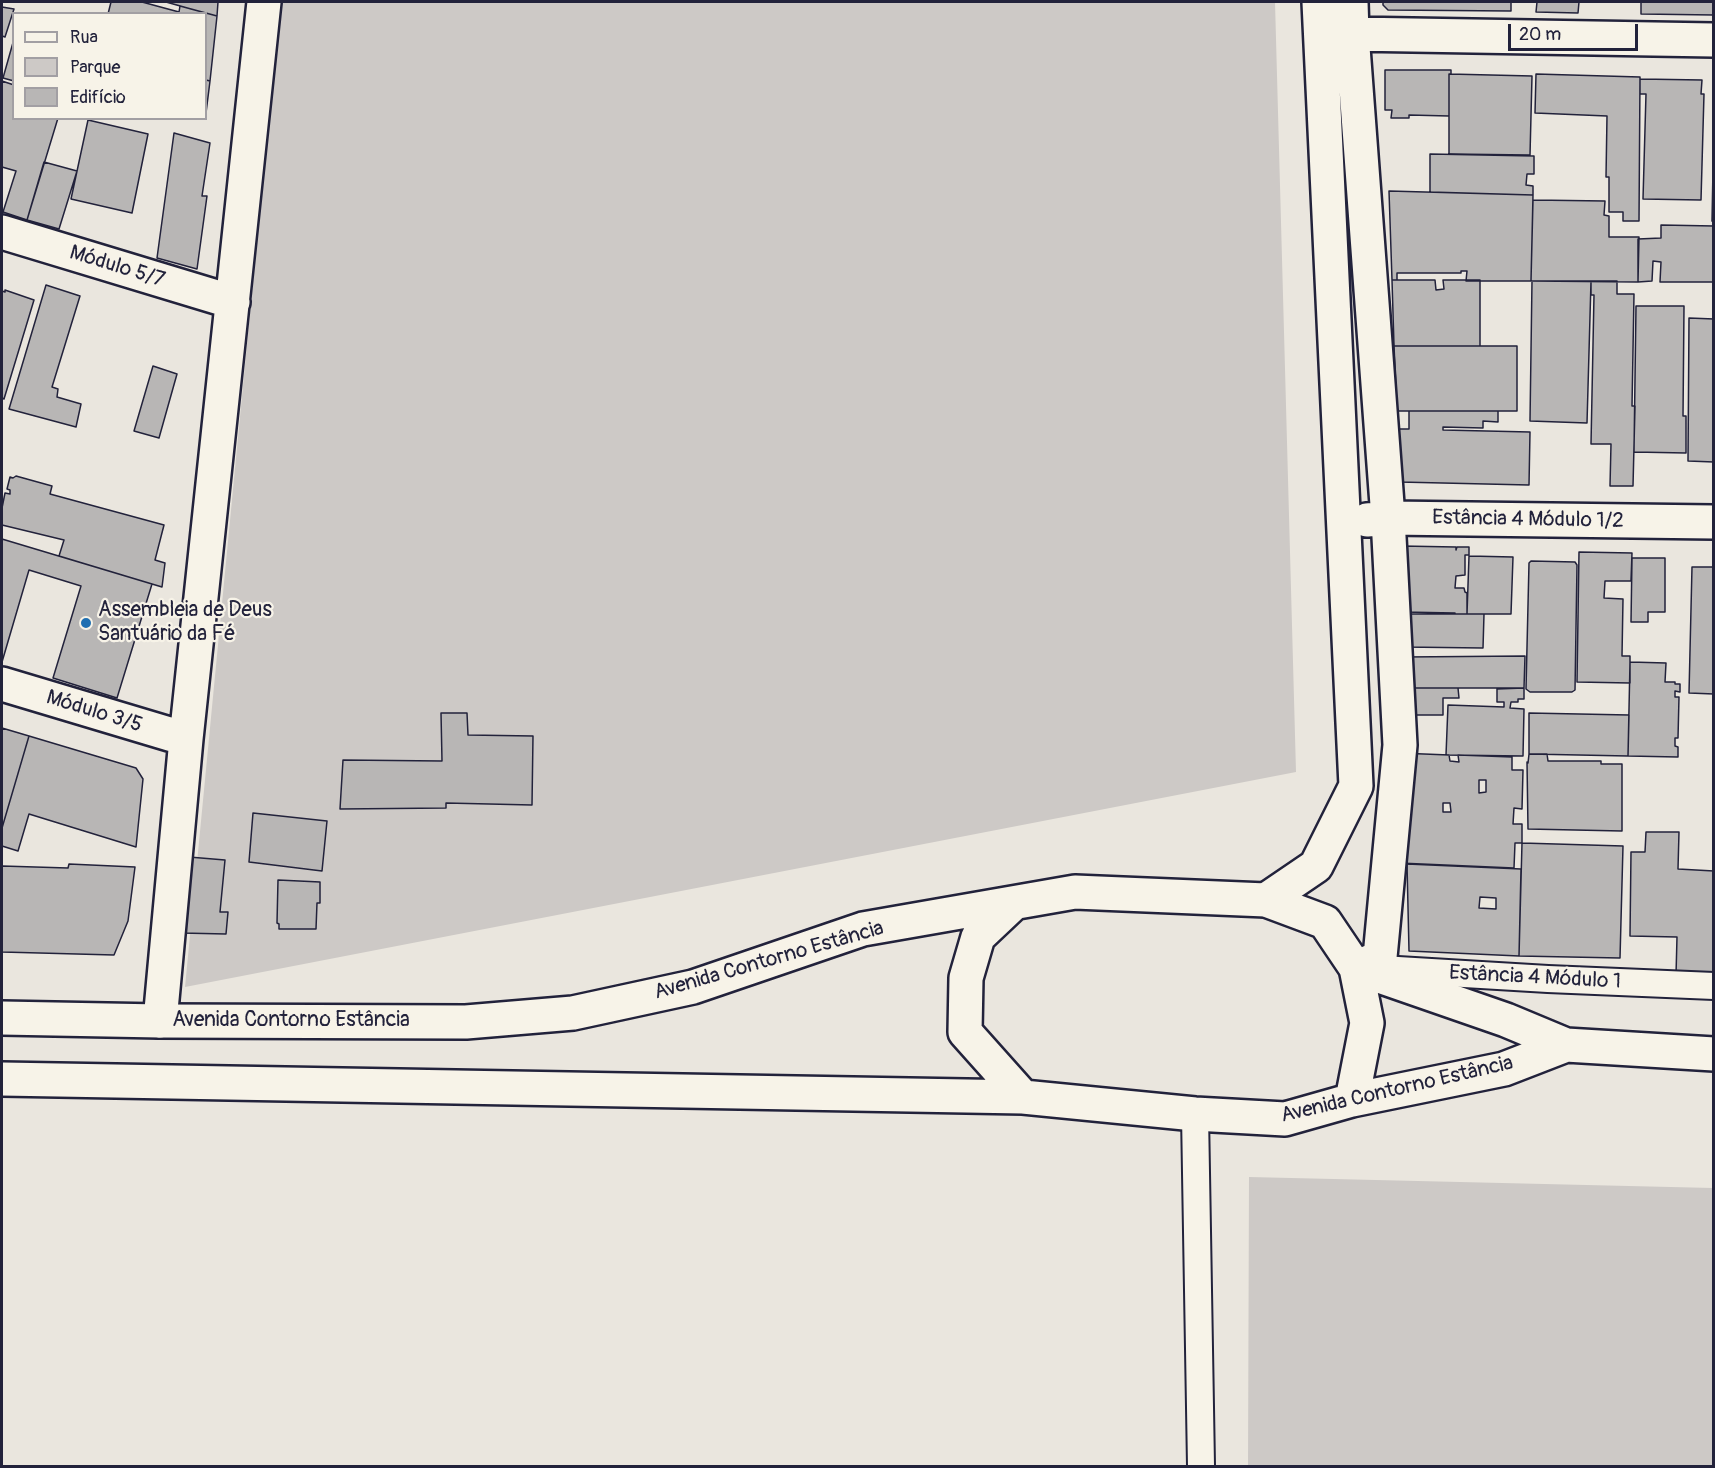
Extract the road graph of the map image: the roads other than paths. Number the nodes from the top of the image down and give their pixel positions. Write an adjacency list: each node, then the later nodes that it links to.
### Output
1 (264, 2): 7 (street)
2 (1319, 2): 10 (street)
3 (1351, 2): 4 (street)
4 (1352, 34): 5 (street); 8 (street)
5 (1713, 40)
6 (2, 232): 7 (street, Módulo 5/7)
7 (233, 302): 12 (street)
8 (1388, 518): 9 (street, Estância 4 Módulo 1/2); 10 (street, Estância 4 Módulo 1/2); 15 (street)
9 (1713, 522)
10 (1344, 523): 13 (street)
11 (2, 684): 12 (street, Módulo 3/5)
12 (186, 739): 18 (street)
13 (1266, 900): 14 (street, Avenida Contorno Estância); 15 (street, Avenida Contorno Estância)
14 (1013, 904): 18 (street, Avenida Contorno Estância); 22 (street)
15 (1356, 968): 16 (lane, Estância 4 Módulo 1); 19 (street, Avenida Contorno Estância); 23 (street)
16 (1713, 986)
17 (2, 1018): 18 (street, Avenida Contorno Estância)
18 (160, 1021)
19 (1566, 1045): 20 (street, Avenida Contorno Estância); 23 (street, Avenida Contorno Estância)
20 (1713, 1054)
21 (2, 1079): 22 (street, Avenida Contorno Estância)
22 (1023, 1097): 24 (street, Avenida Contorno Estância)
23 (1352, 1100): 24 (street, Avenida Contorno Estância)
24 (1195, 1114): 25 (lane)
25 (1201, 1467)

